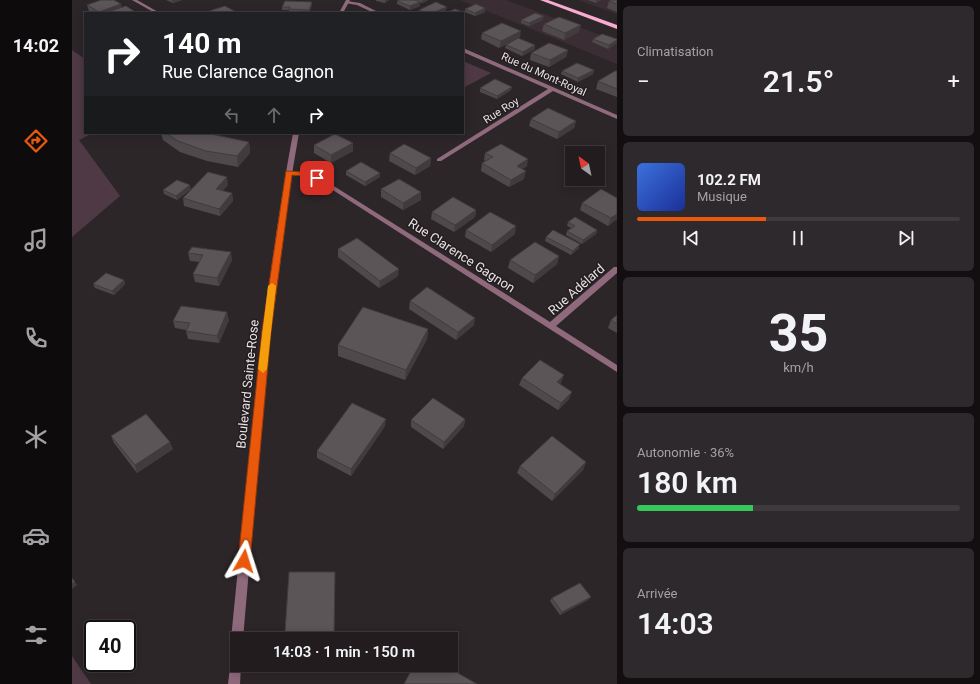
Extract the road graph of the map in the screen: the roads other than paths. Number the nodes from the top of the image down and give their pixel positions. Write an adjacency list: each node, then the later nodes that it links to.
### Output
1 (134, 0): 4 (street)
2 (542, 0): 7 (main road)
3 (348, 1): 5 (street); 6 (street)
4 (156, 12)
5 (342, 12)
6 (376, 12)
7 (617, 27)
8 (464, 50): 9 (street, Rue du Mont-Royal)
9 (552, 89): 10 (street, Rue du Mont-Royal); 12 (street, Rue Roy)
10 (617, 117)
11 (296, 134): 13 (street, Boulevard Sainte-Rose)
12 (439, 160)
13 (289, 173): 15 (street, Rue Clarence Gagnon); 17 (street, Boulevard Sainte-Rose)
14 (617, 269): 15 (street, Rue Adélard)
15 (551, 326): 16 (street, Rue Clarence Gagnon)
16 (617, 369)
17 (239, 632)
18 (235, 672): 19 (street)
19 (234, 684)

